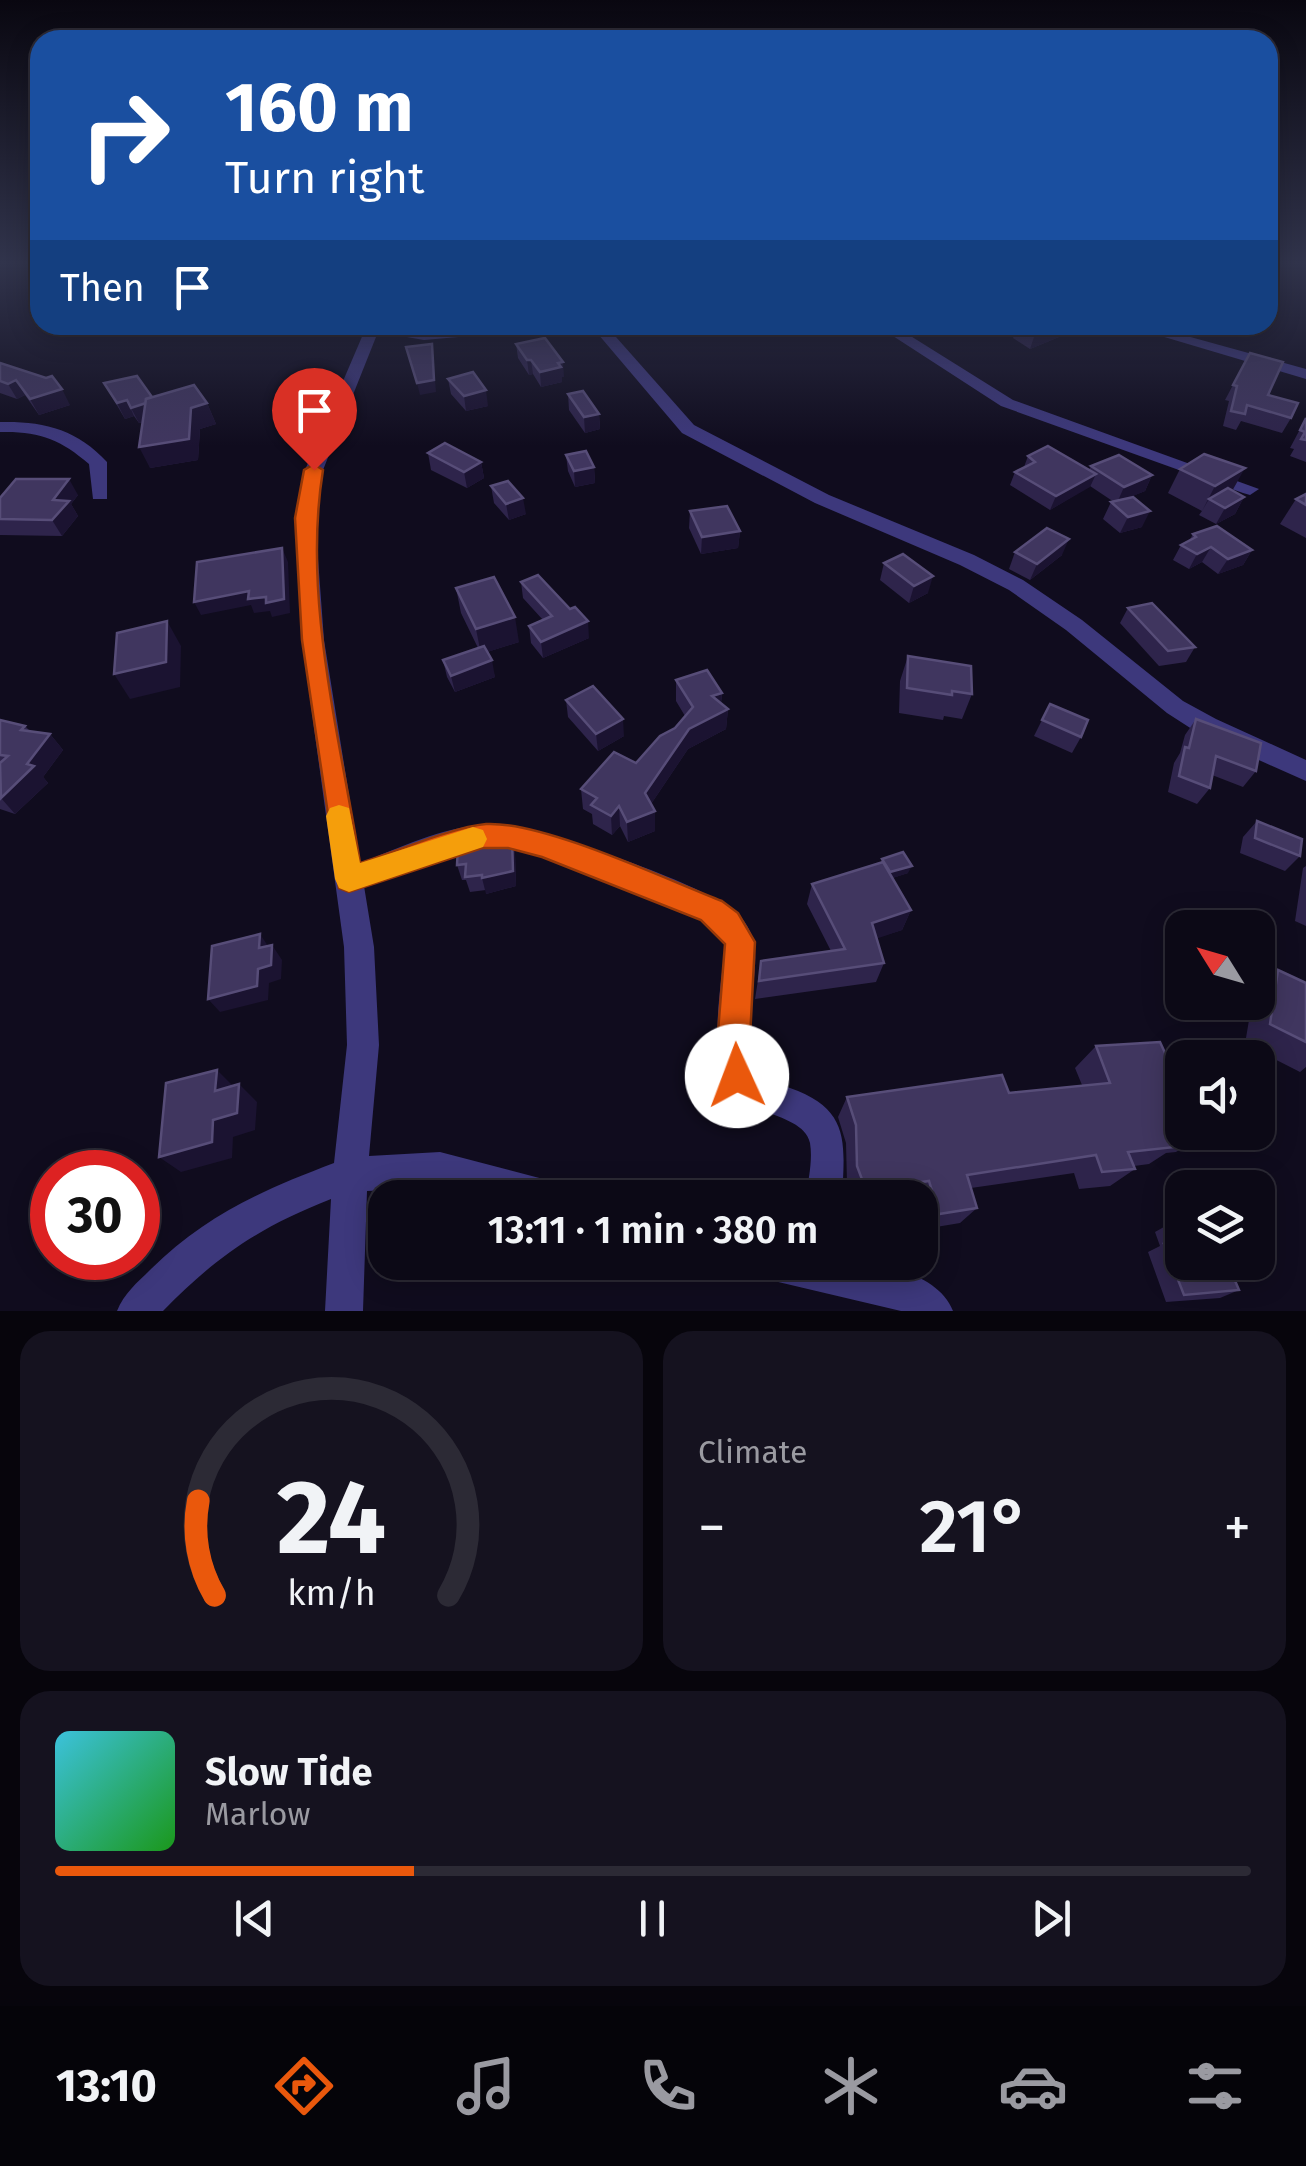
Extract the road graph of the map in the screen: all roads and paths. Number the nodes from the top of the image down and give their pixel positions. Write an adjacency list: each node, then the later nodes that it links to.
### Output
1 (370, 335): 10 (street)
2 (607, 335): 9 (street)
3 (899, 335): 7 (street)
4 (1167, 335): 5 (street)
5 (1306, 374)
6 (0, 427): 8 (street)
7 (1250, 490)
8 (100, 494)
9 (1306, 771)
10 (349, 879): 11 (street); 13 (street)
11 (350, 1174): 12 (street); 15 (street); 16 (street)
12 (478, 1180)
13 (825, 1180)
14 (864, 1280): 17 (street)
15 (136, 1311)
16 (344, 1311)
17 (934, 1311)

